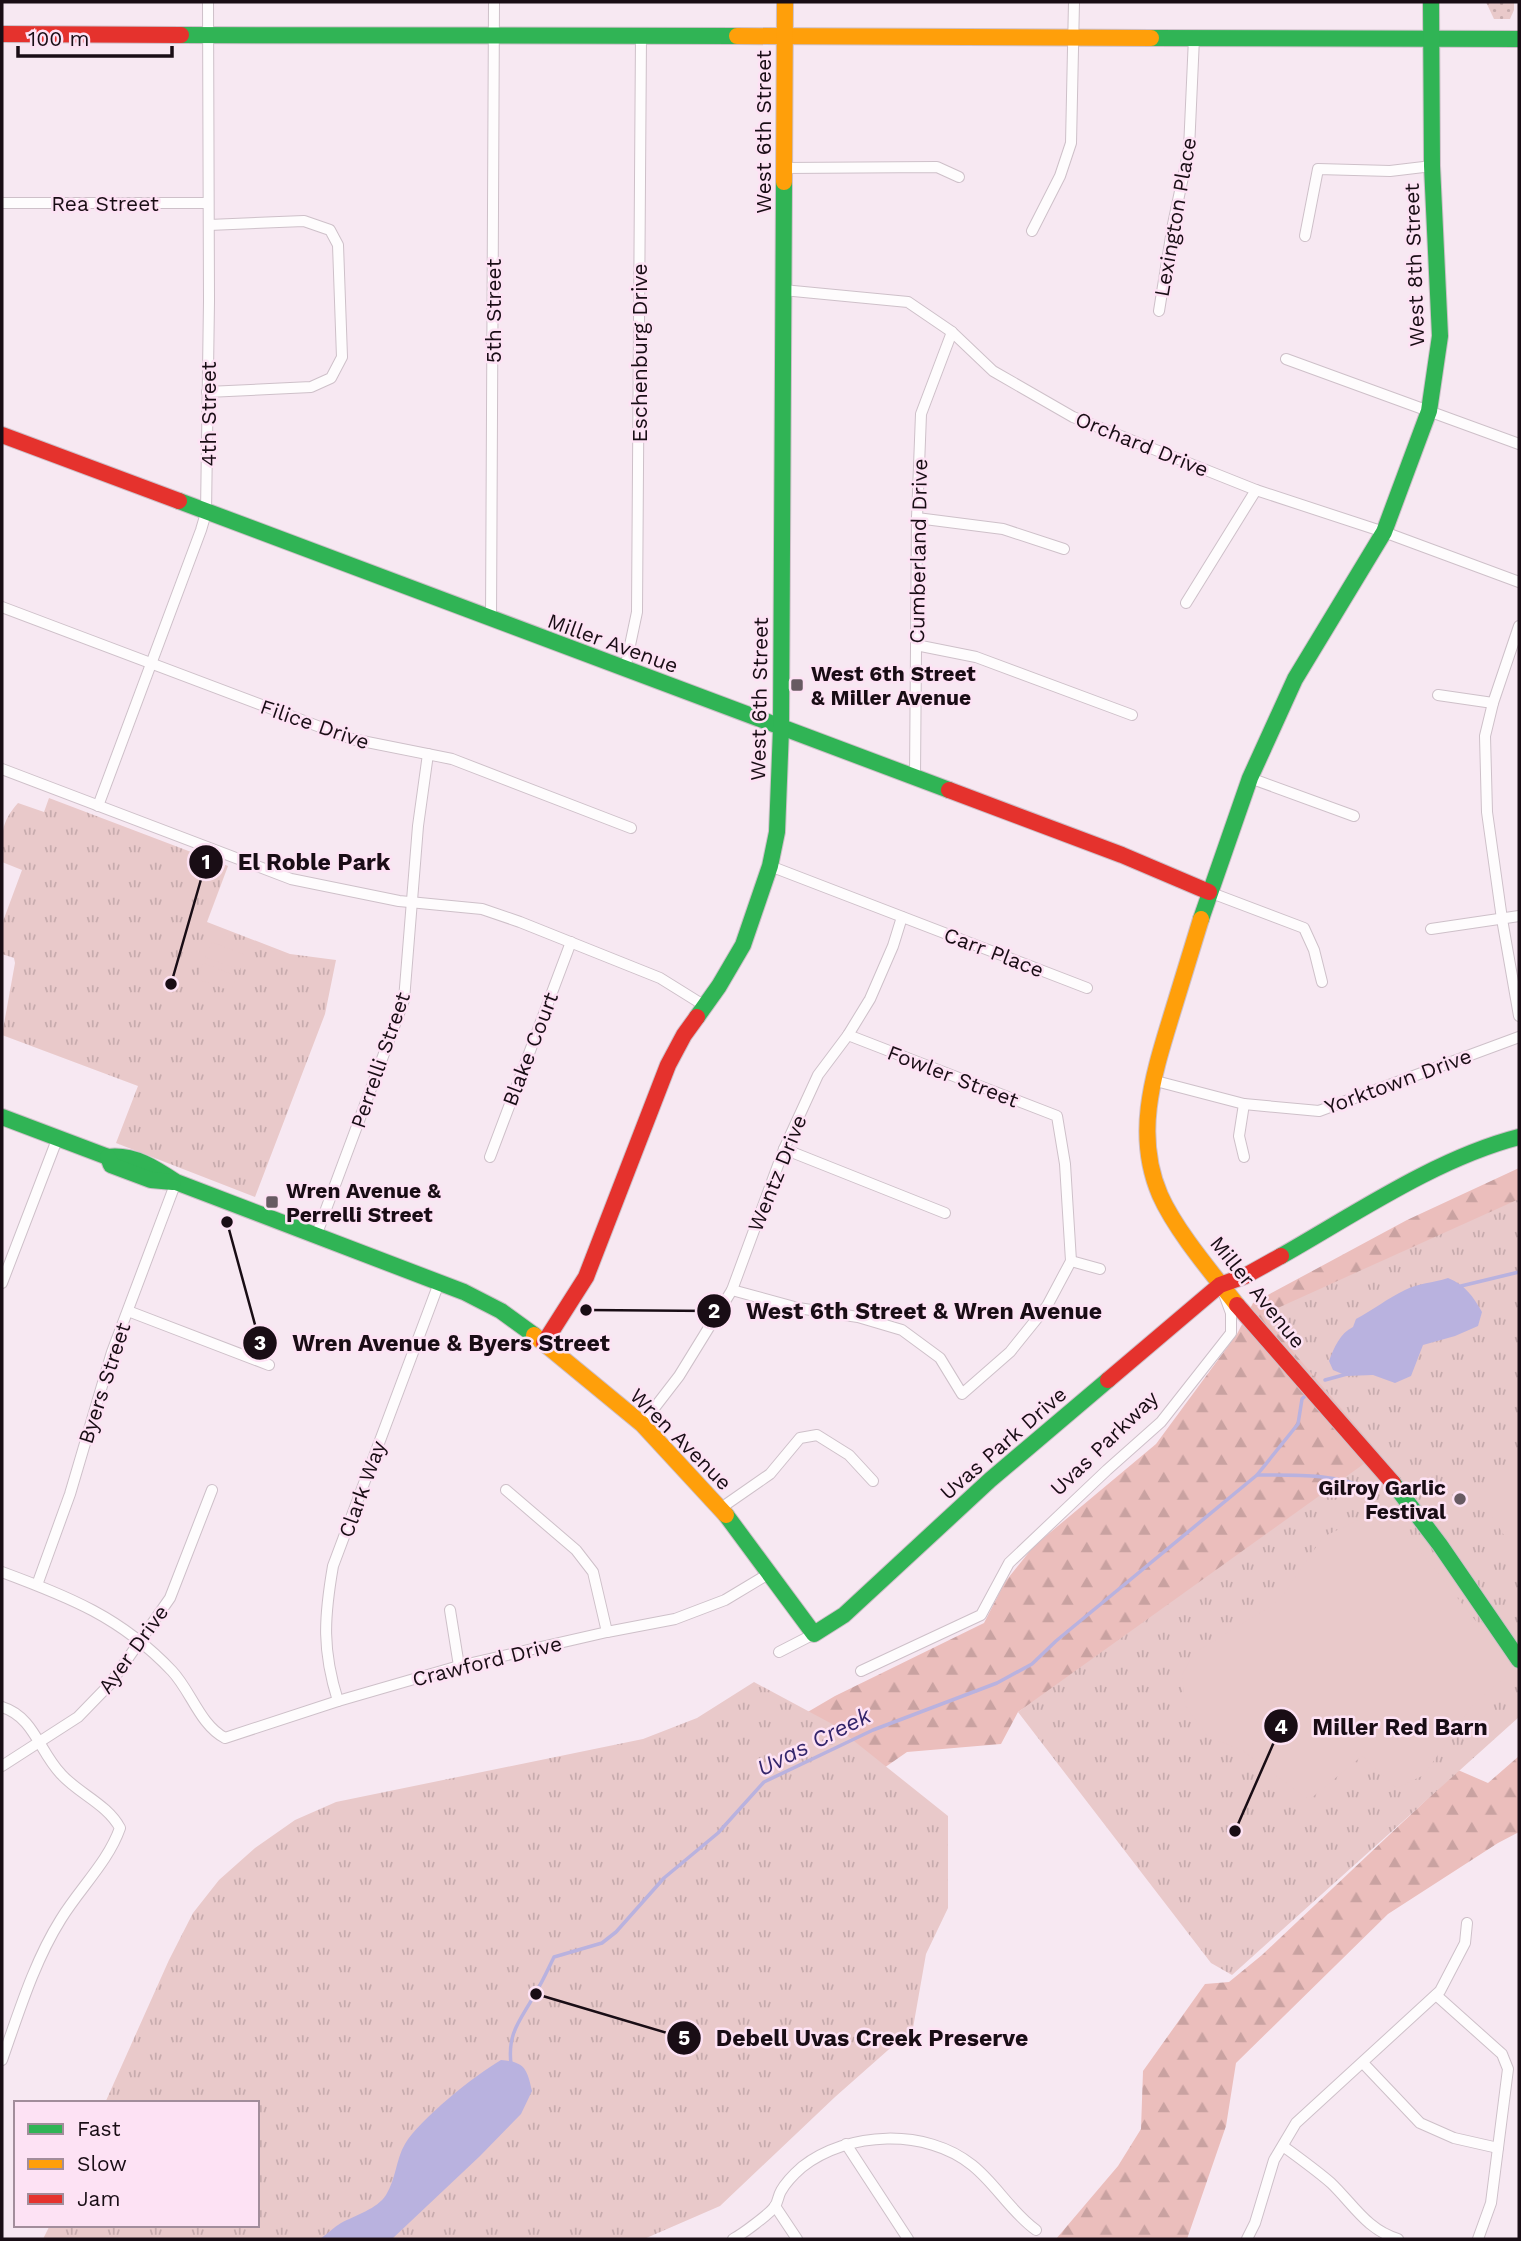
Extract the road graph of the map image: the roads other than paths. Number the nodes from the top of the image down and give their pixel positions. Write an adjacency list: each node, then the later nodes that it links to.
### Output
1 (208, 2): 7 (street, 4th Street)
2 (494, 2): 8 (street, 5th Street)
3 (785, 2): 10 (street, West 6th Street)
4 (1074, 2): 11 (street)
5 (1431, 2): 13 (street, West 8th Street)
6 (2, 34): 7 (street)
7 (208, 35): 8 (street); 19 (street, 4th Street)
8 (494, 35): 9 (street); 39 (street, 5th Street)
9 (642, 36): 10 (street); 43 (street, Eschenburg Drive)
10 (785, 36): 11 (street); 16 (street, West 6th Street)
11 (1073, 38): 12 (street); 21 (street)
12 (1194, 38): 13 (street); 24 (street, Lexington Place)
13 (1431, 39): 14 (street); 15 (street, West 8th Street)
14 (1519, 39)
15 (1432, 166): 22 (street); 28 (street, West 8th Street)
16 (784, 168): 17 (street); 23 (street, West 6th Street)
17 (959, 177)
18 (2, 203): 19 (street, Rea Street)
19 (208, 203): 20 (street, 4th Street)
20 (209, 225): 27 (street, 4th Street); 27 (street)
21 (1032, 231)
22 (1305, 236)
23 (783, 290): 25 (street, Orchard Drive); 47 (street, West 6th Street)
24 (1159, 312)
25 (952, 332): 31 (street, Orchard Drive); 33 (street, Cumberland Drive)
26 (1286, 359): 28 (street)
27 (207, 392): 32 (street, 4th Street)
28 (1429, 411): 30 (street); 34 (street, West 8th Street)
29 (2, 435): 32 (street, Miller Avenue)
30 (1519, 444)
31 (1256, 490): 34 (street, Orchard Drive); 37 (street)
32 (206, 513): 39 (street, Miller Avenue); 42 (street, 4th Street)
33 (917, 518): 35 (street); 41 (street, Cumberland Drive)
34 (1384, 532): 36 (street, Orchard Drive); 51 (street, West 8th Street)
35 (1064, 549)
36 (1519, 582)
37 (1186, 603)
38 (2, 607): 42 (street, Filice Drive)
39 (491, 620): 43 (street, Miller Avenue)
40 (1519, 625): 45 (street)
41 (916, 645): 46 (street); 50 (street, Cumberland Drive)
42 (152, 665): 48 (street, Filice Drive); 52 (street, 4th Street)
43 (625, 669): 47 (street, Miller Avenue)
44 (1438, 695): 45 (street)
45 (1493, 703): 60 (street)
46 (1132, 715)
47 (781, 729): 50 (street, Miller Avenue); 55 (street, West 6th Street)
48 (428, 754): 54 (street, Filice Drive); 57 (street, Perrelli Street)
49 (2, 769): 52 (street)
50 (915, 777): 56 (street, Miller Avenue)
51 (1250, 778): 53 (street); 56 (street, Miller Avenue)
52 (98, 806): 57 (street)
53 (1354, 816)
54 (631, 828)
55 (770, 866): 59 (street, Carr Place); 65 (street, West 6th Street)
56 (1209, 892): 63 (street); 69 (street, Miller Avenue)
57 (412, 902): 62 (street); 79 (street, Perrelli Street)
58 (1519, 916): 60 (street)
59 (902, 917): 64 (street, Carr Place); 67 (street, Wentz Drive)
60 (1502, 919): 61 (street); 66 (street)
61 (1431, 929)
62 (571, 942): 65 (street); 75 (street, Blake Court)
63 (1322, 982)
64 (1087, 988)
65 (705, 1006): 87 (street, West 6th Street)
66 (1519, 1016)
67 (848, 1035): 74 (street, Wentz Drive); 80 (street, Fowler Street)
68 (1519, 1037): 70 (street, Yorktown Drive)
69 (1152, 1080): 70 (street, Yorktown Drive); 84 (street, Miller Avenue)
70 (1244, 1104): 76 (street)
71 (2, 1117): 72 (street, Wren Avenue)
72 (58, 1137): 77 (street, Wren Avenue); 82 (street)
73 (1519, 1137): 84 (street)
74 (784, 1149): 78 (street); 85 (street, Wentz Drive)
75 (490, 1157)
76 (1244, 1157)
77 (176, 1182): 79 (street, Wren Avenue); 86 (street, Byers Street)
78 (945, 1213)
79 (316, 1236): 83 (street, Wren Avenue)
80 (1071, 1261): 81 (street); 85 (street)
81 (1100, 1269)
82 (2, 1283)
83 (439, 1283): 87 (street, Wren Avenue); 105 (street, Clark Way)
84 (1220, 1285): 99 (street, Uvas Park Drive); 102 (street, Miller Avenue); 104 (street, Uvas Parkway)
85 (732, 1290): 89 (street, Wentz Drive)
86 (128, 1311): 88 (street); 96 (street, Byers Street)
87 (544, 1343): 89 (street, Wren Avenue)
88 (270, 1365)
89 (642, 1424): 93 (street, Wren Avenue)
90 (873, 1481): 93 (street)
91 (212, 1490): 100 (street, Ayer Drive)
92 (506, 1490): 98 (street)
93 (721, 1508): 95 (street, Wren Avenue)
94 (2, 1572): 96 (street)
95 (770, 1573): 98 (street, Crawford Drive); 99 (street, Wren Avenue)
96 (37, 1585): 100 (street)
97 (450, 1610): 103 (street)
98 (607, 1632): 103 (street, Crawford Drive)
99 (814, 1634): 101 (street)
100 (142, 1640): 105 (street, Crawford Drive); 107 (street, Ayer Drive)
101 (779, 1652)
102 (1519, 1660)
103 (459, 1666): 105 (street, Crawford Drive)
104 (861, 1671)
105 (338, 1701)
106 (2, 1707): 107 (street)
107 (40, 1743): 108 (street, Ayer Drive); 111 (street)
108 (2, 1766)
109 (1467, 1923): 110 (street)
110 (1436, 1995): 112 (street); 115 (street)
111 (2, 2060)
112 (1363, 2063): 114 (street); 115 (street)
113 (846, 2144): 116 (street); 117 (street); 120 (street)
114 (1283, 2146): 121 (street); 122 (street)
115 (1498, 2148): 123 (street)
116 (775, 2206): 118 (street); 119 (street)
117 (1035, 2230)
118 (733, 2239)
119 (797, 2239)
120 (908, 2239)
121 (1247, 2239)
122 (1398, 2239)
123 (1478, 2239)

